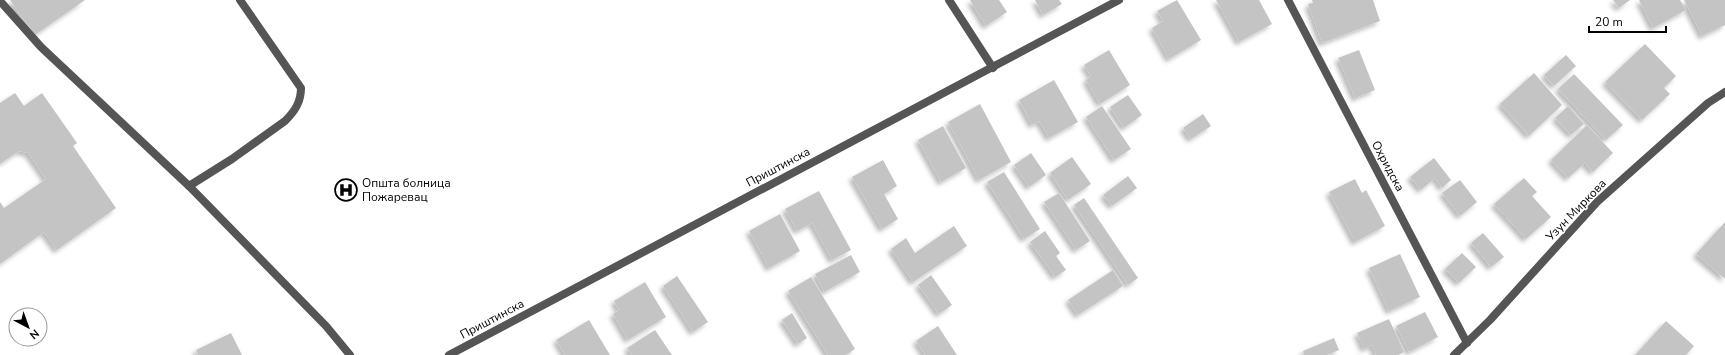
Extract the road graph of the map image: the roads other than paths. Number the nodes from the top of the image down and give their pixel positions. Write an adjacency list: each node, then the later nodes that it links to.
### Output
1 (240, 0): 8 (street)
2 (949, 0): 6 (street)
3 (1119, 0): 6 (street, Приштинска)
4 (1288, 0): 9 (street, Охридска)
5 (0, 1): 8 (street)
6 (993, 68): 11 (street, Приштинска)
7 (1725, 92): 9 (street, Узун Миркова)
8 (189, 186): 10 (street)
9 (1467, 343): 12 (street, Узун Миркова)
10 (350, 355)
11 (449, 355)
12 (1454, 355)

